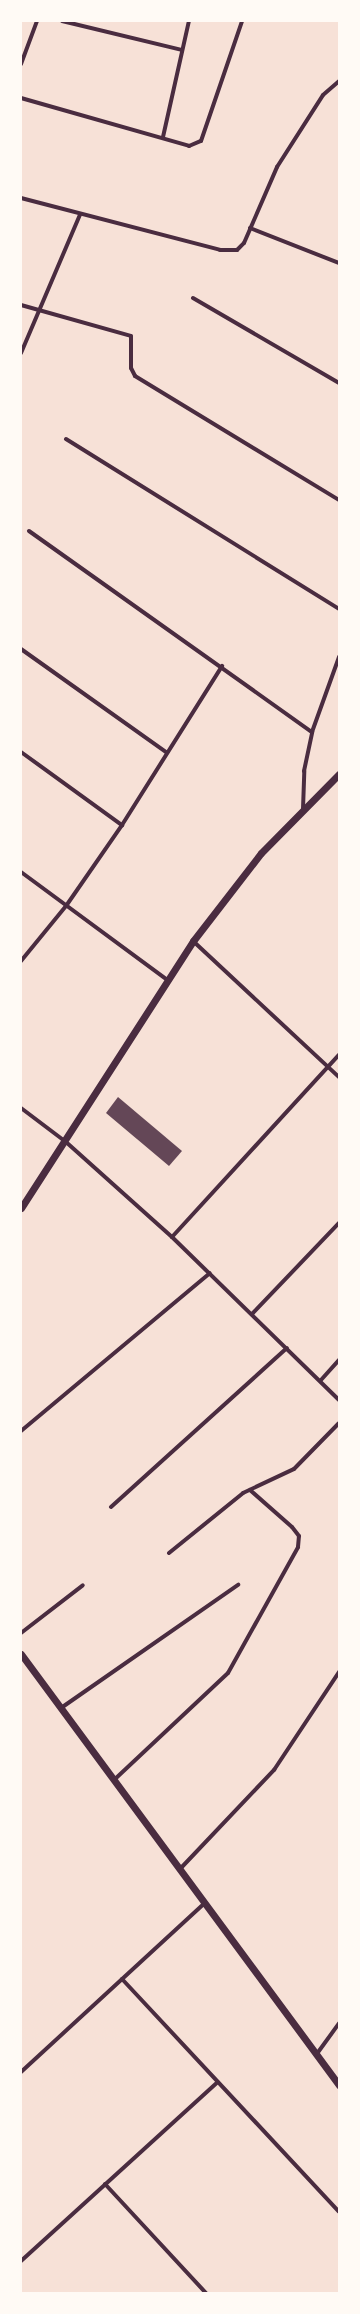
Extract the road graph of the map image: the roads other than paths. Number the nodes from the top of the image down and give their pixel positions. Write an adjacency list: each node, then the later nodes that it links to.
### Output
1 (37, 21): 6 (street)
2 (62, 21): 5 (street)
3 (189, 21): 5 (street)
4 (242, 21): 9 (street)
5 (182, 50): 9 (street)
6 (21, 64)
7 (339, 81): 12 (street)
8 (21, 98): 9 (street)
9 (163, 137)
10 (21, 198): 11 (street)
11 (80, 214): 12 (street); 16 (street)
12 (250, 228): 13 (street)
13 (339, 263)
14 (193, 298): 18 (street)
15 (21, 305): 16 (street)
16 (40, 311): 17 (street); 20 (street)
17 (21, 353)
18 (339, 383)
19 (66, 439): 22 (street)
20 (339, 500)
21 (29, 531): 25 (street)
22 (339, 609)
23 (21, 649): 28 (street)
24 (339, 657): 26 (street)
25 (222, 666): 26 (street); 28 (street)
26 (312, 732): 30 (street)
27 (21, 752): 31 (street)
28 (166, 752): 31 (street)
29 (339, 774): 30 (street)
30 (303, 809): 34 (street)
31 (122, 825): 33 (street)
32 (21, 872): 33 (street)
33 (66, 906): 35 (street); 36 (street)
34 (193, 941): 36 (street); 38 (street)
35 (21, 961)
36 (166, 979): 41 (street)
37 (339, 1055): 38 (street)
38 (326, 1066): 39 (street); 44 (street)
39 (339, 1077)
40 (21, 1108): 41 (street)
41 (66, 1142): 42 (street); 44 (street)
42 (21, 1208)
43 (339, 1223): 46 (street)
44 (172, 1237): 45 (street)
45 (210, 1272): 46 (street); 52 (street)
46 (252, 1314): 47 (street)
47 (287, 1348): 49 (street); 54 (street)
48 (339, 1360): 49 (street)
49 (321, 1380): 50 (street)
50 (339, 1400)
51 (339, 1423): 53 (street)
52 (21, 1431)
53 (250, 1490): 55 (street); 62 (street)
54 (111, 1507)
55 (169, 1553)
56 (83, 1585): 58 (street)
57 (238, 1585): 61 (street)
58 (21, 1633)
59 (21, 1654): 61 (street)
60 (339, 1672): 63 (street)
61 (62, 1708): 62 (street)
62 (114, 1780): 63 (street)
63 (180, 1869): 64 (street)
64 (205, 1903): 65 (street); 67 (street)
65 (122, 1979): 68 (street); 69 (street)
66 (339, 2024): 67 (street)
67 (316, 2056): 70 (street)
68 (21, 2072)
69 (218, 2082): 71 (street); 72 (street)
70 (339, 2085)
71 (105, 2184): 73 (street); 74 (street)
72 (339, 2212)
73 (21, 2261)
74 (206, 2293)

